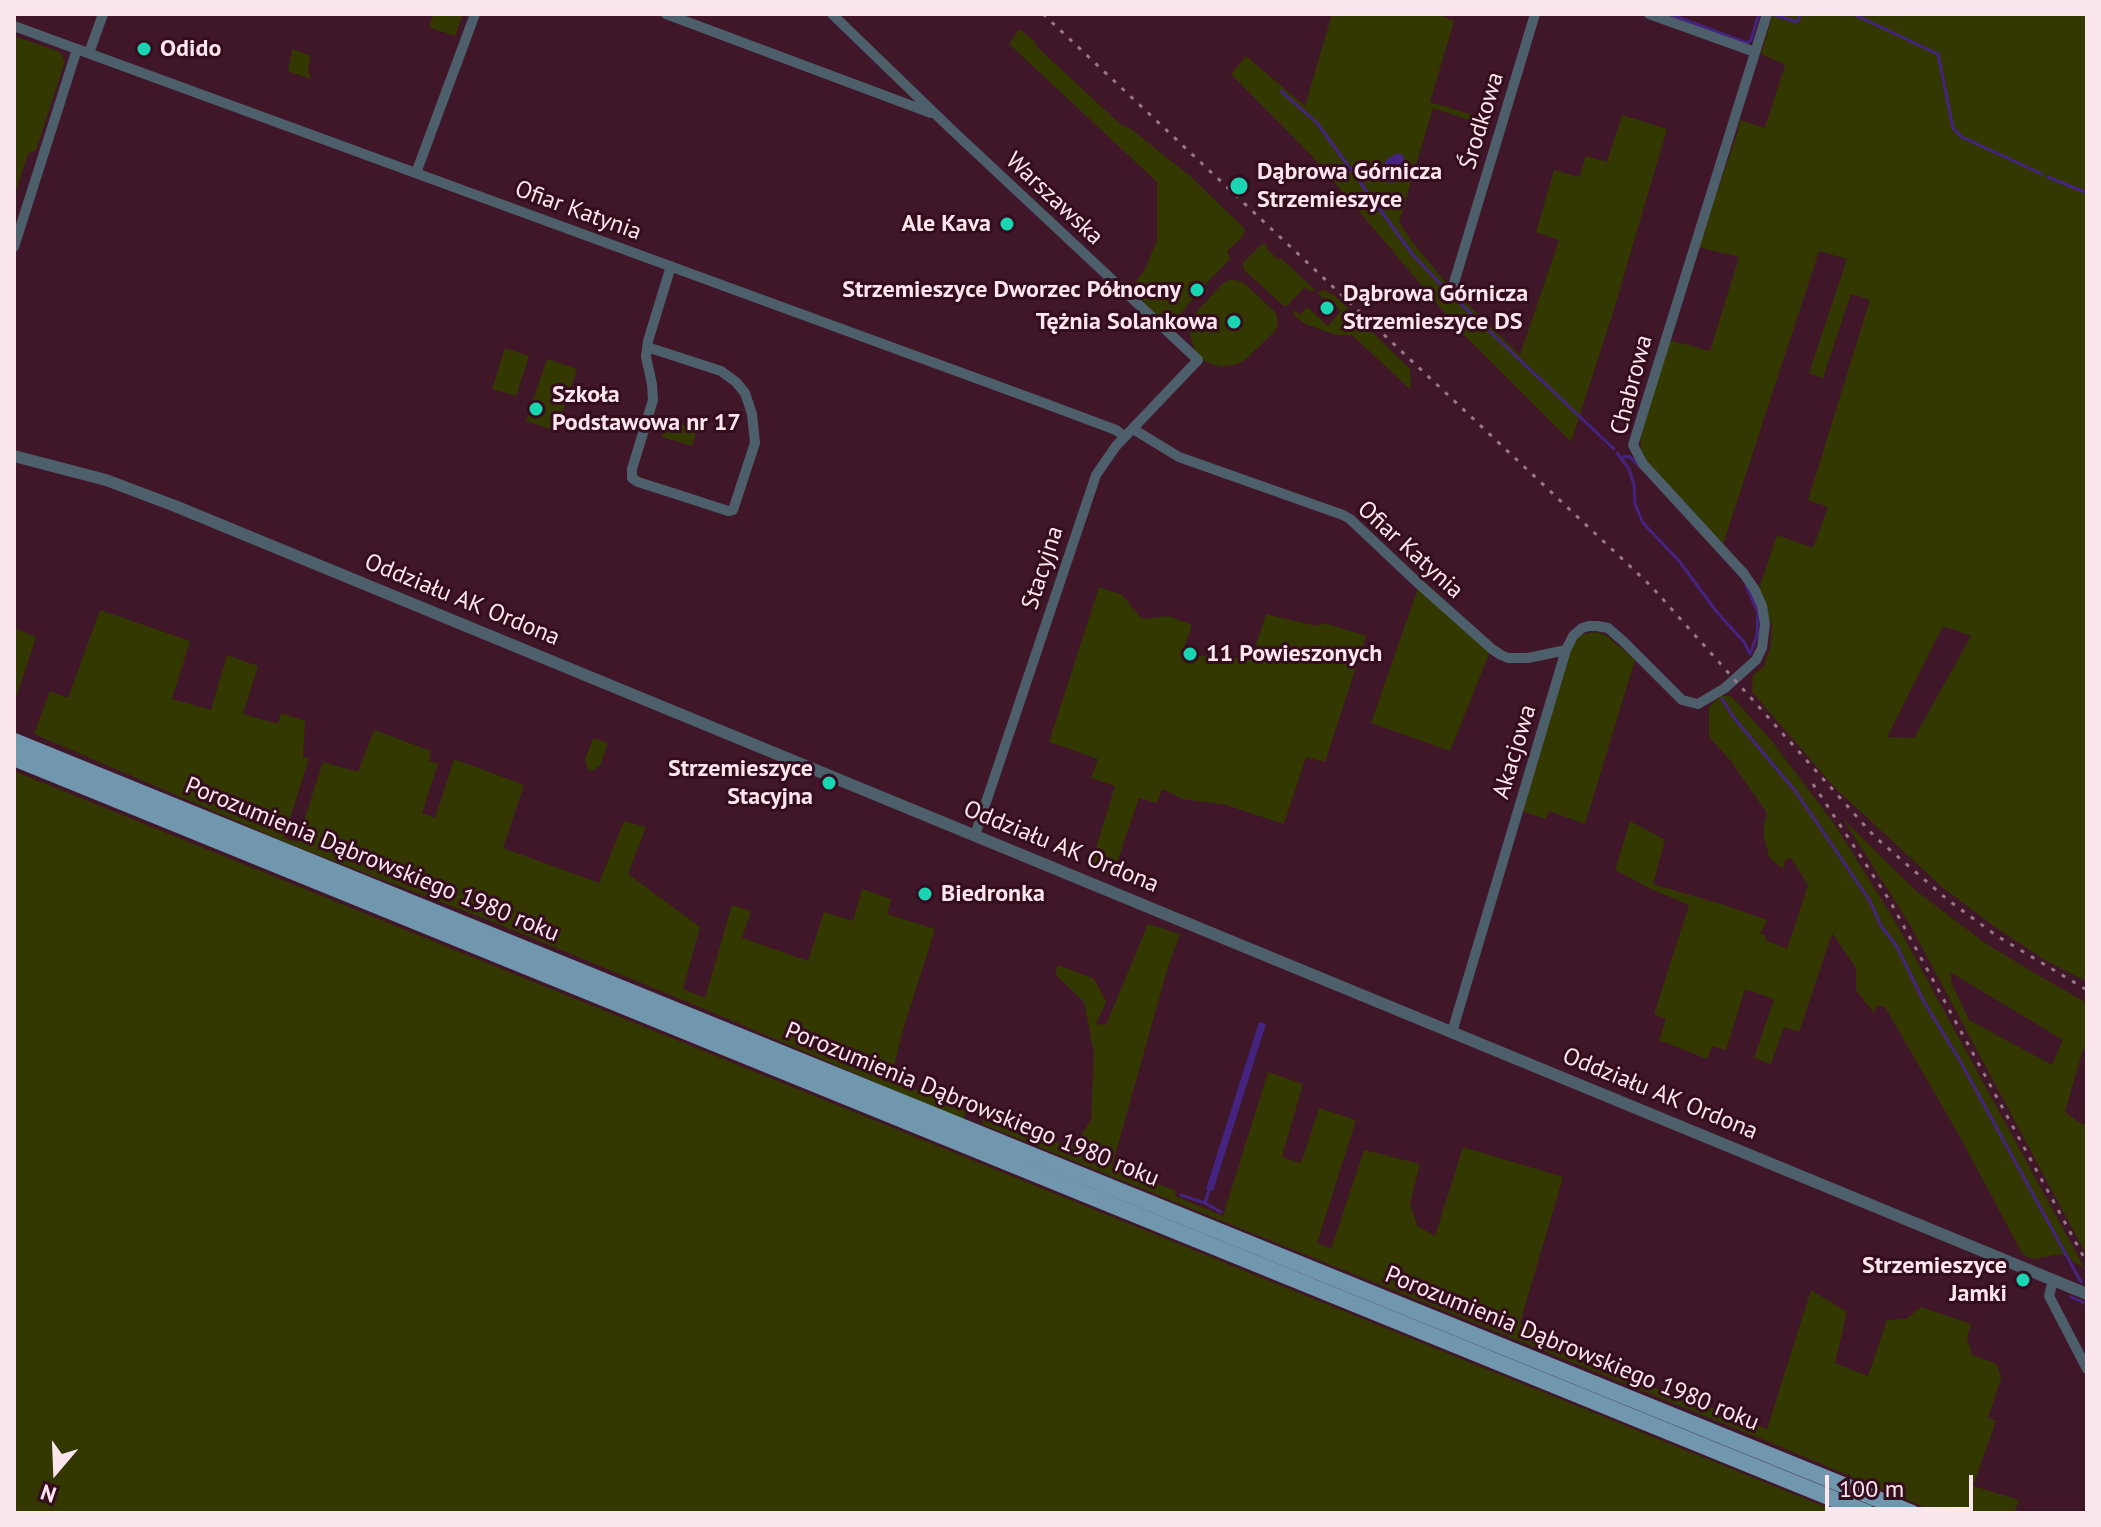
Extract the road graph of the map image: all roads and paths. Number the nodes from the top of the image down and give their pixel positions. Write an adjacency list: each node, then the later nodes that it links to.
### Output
1 (103, 14): 9 (street)
2 (475, 14): 14 (street)
3 (666, 14): 12 (street, Warszawska)
4 (832, 14): 11 (street)
5 (1535, 14): 17 (street, Środkowa)
6 (1649, 14): 10 (street)
7 (1767, 14): 10 (street, Chabrowa)
8 (14, 26): 9 (street, Ofiar Katynia)
9 (83, 51): 14 (street, Ofiar Katynia); 15 (street)
10 (1755, 52): 22 (street, Chabrowa)
11 (895, 75): 12 (street); 13 (street)
12 (885, 95): 13 (street, Warszawska)
13 (936, 115): 19 (street, Warszawska)
14 (416, 173): 16 (street, Ofiar Katynia)
15 (14, 247)
16 (671, 266): 18 (street); 20 (street, Ofiar Katynia)
17 (1453, 286)
18 (647, 347): 18 (street)
19 (1186, 349): 20 (street, Stacyjna)
20 (1129, 433): 22 (street, Ofiar Katynia); 25 (street, Stacyjna)
21 (14, 456): 25 (street, Oddziału AK Ordona)
22 (1566, 650): 26 (street, Akacjowa)
23 (14, 741): 31 (main road, Porozumienia Dąbrowskiego 1980 roku)
24 (14, 758): 30 (main road, Porozumienia Dąbrowskiego 1980 roku)
25 (975, 835): 26 (street, Oddziału AK Ordona)
26 (1452, 1032): 27 (street, Oddziału AK Ordona)
27 (2053, 1280): 28 (street, Oddziału AK Ordona); 29 (street)
28 (2087, 1294)
29 (2087, 1369)
30 (1868, 1513)
31 (1912, 1513)

